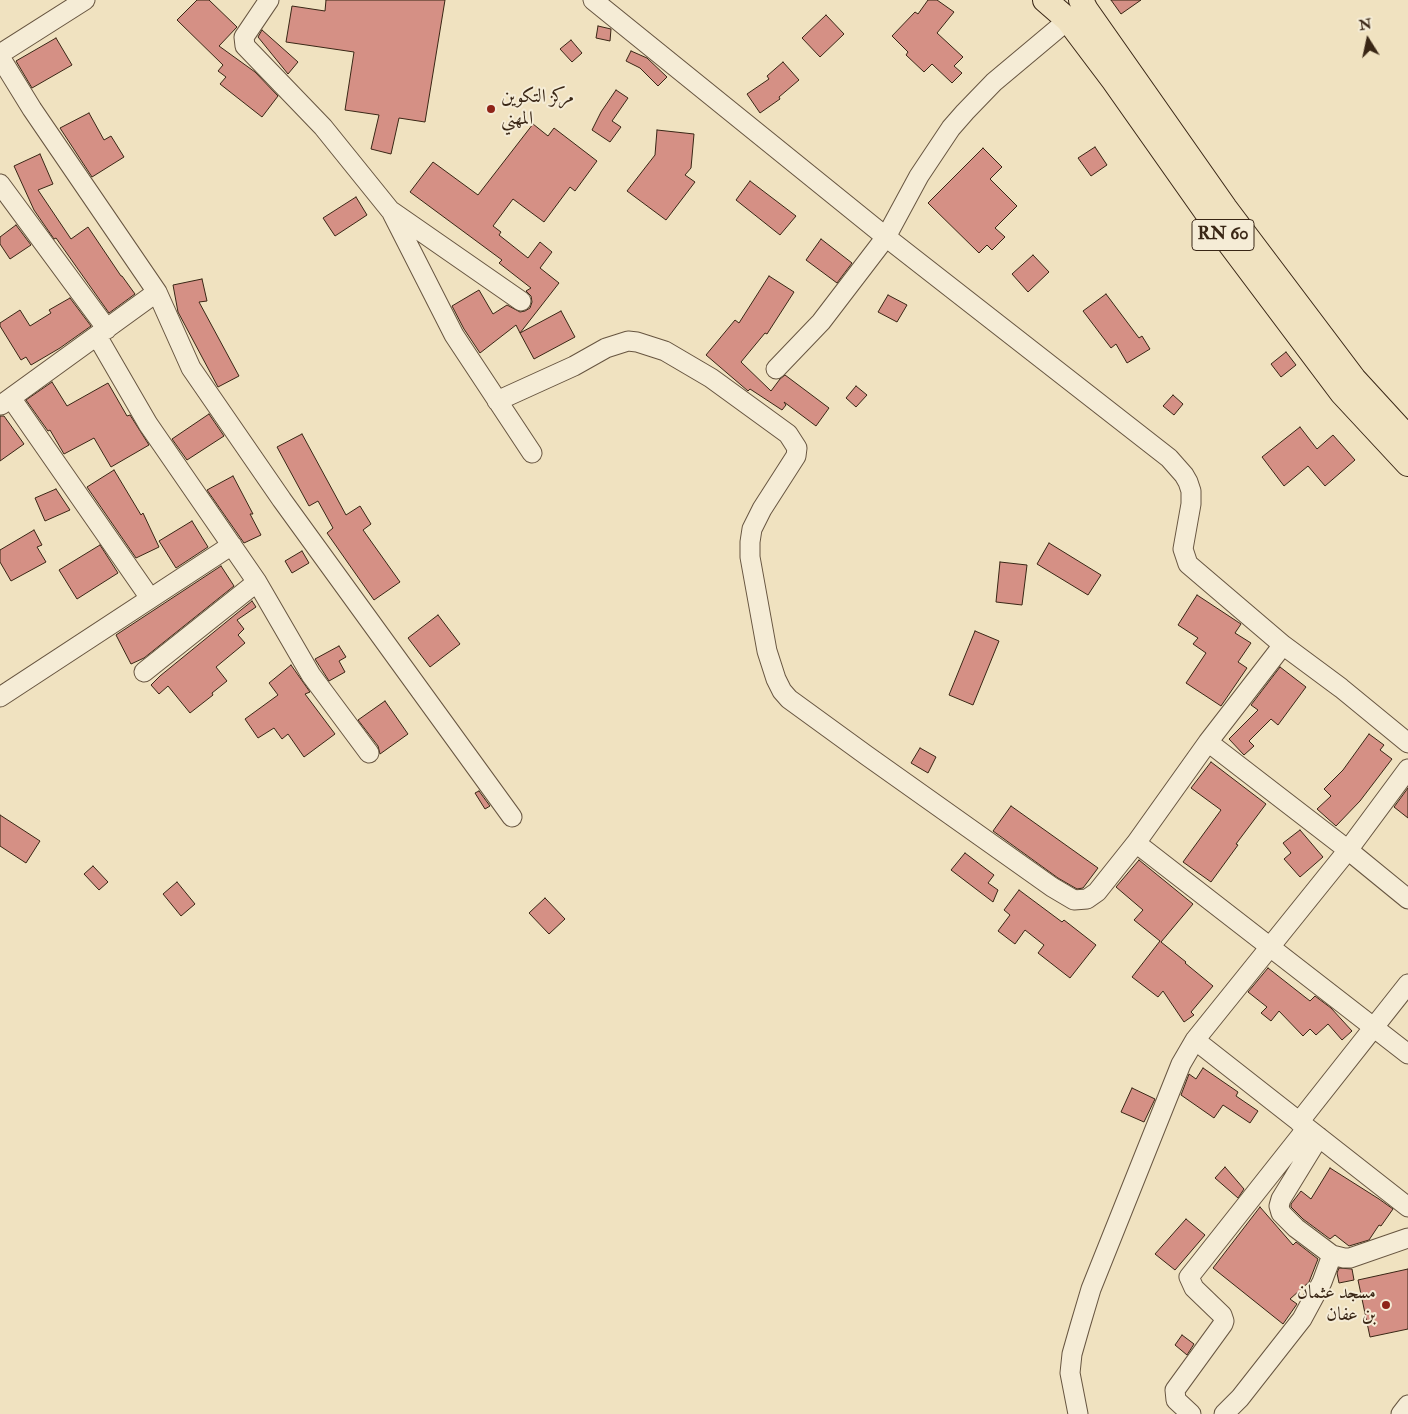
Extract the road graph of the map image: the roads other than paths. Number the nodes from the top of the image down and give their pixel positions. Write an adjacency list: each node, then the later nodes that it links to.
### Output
1 (85, 0): 5 (street)
2 (269, 0): 8 (street)
3 (592, 0): 9 (street)
4 (1064, 5): 9 (street); 16 (main road, RN 60); 18 (main road, RN 60)
5 (0, 54)
6 (0, 58): 10 (street)
7 (0, 184): 12 (street)
8 (390, 210): 11 (street); 14 (street)
9 (886, 237): 13 (street); 22 (street)
10 (157, 292): 12 (street); 29 (street)
11 (521, 301)
12 (102, 332): 15 (street); 19 (street)
13 (776, 369)
14 (497, 401): 17 (street); 30 (street)
15 (5, 402): 21 (street)
16 (1408, 438)
17 (532, 453)
18 (1408, 464)
19 (232, 545): 20 (street); 21 (street)
20 (257, 582): 23 (street); 27 (street)
21 (150, 598): 24 (street)
22 (1283, 644): 25 (street); 26 (street)
23 (144, 672)
24 (0, 697)
25 (1208, 742): 30 (street); 31 (street)
26 (1408, 743)
27 (369, 753)
28 (1408, 769): 31 (street)
29 (512, 817)
30 (1136, 843): 33 (street)
31 (1348, 850): 32 (street); 33 (street)
32 (1408, 899)
33 (1269, 948): 35 (street); 36 (street)
34 (1408, 984): 35 (street)
35 (1374, 1027): 37 (street); 38 (street)
36 (1195, 1040): 38 (street); 43 (street)
37 (1408, 1054)
38 (1308, 1129): 39 (street); 41 (street); 44 (street)
39 (1408, 1207)
40 (1408, 1238): 41 (street)
41 (1332, 1254): 45 (street)
42 (1408, 1405): 46 (street)
43 (1078, 1414)
44 (1191, 1414)
45 (1224, 1414)
46 (1401, 1414)

